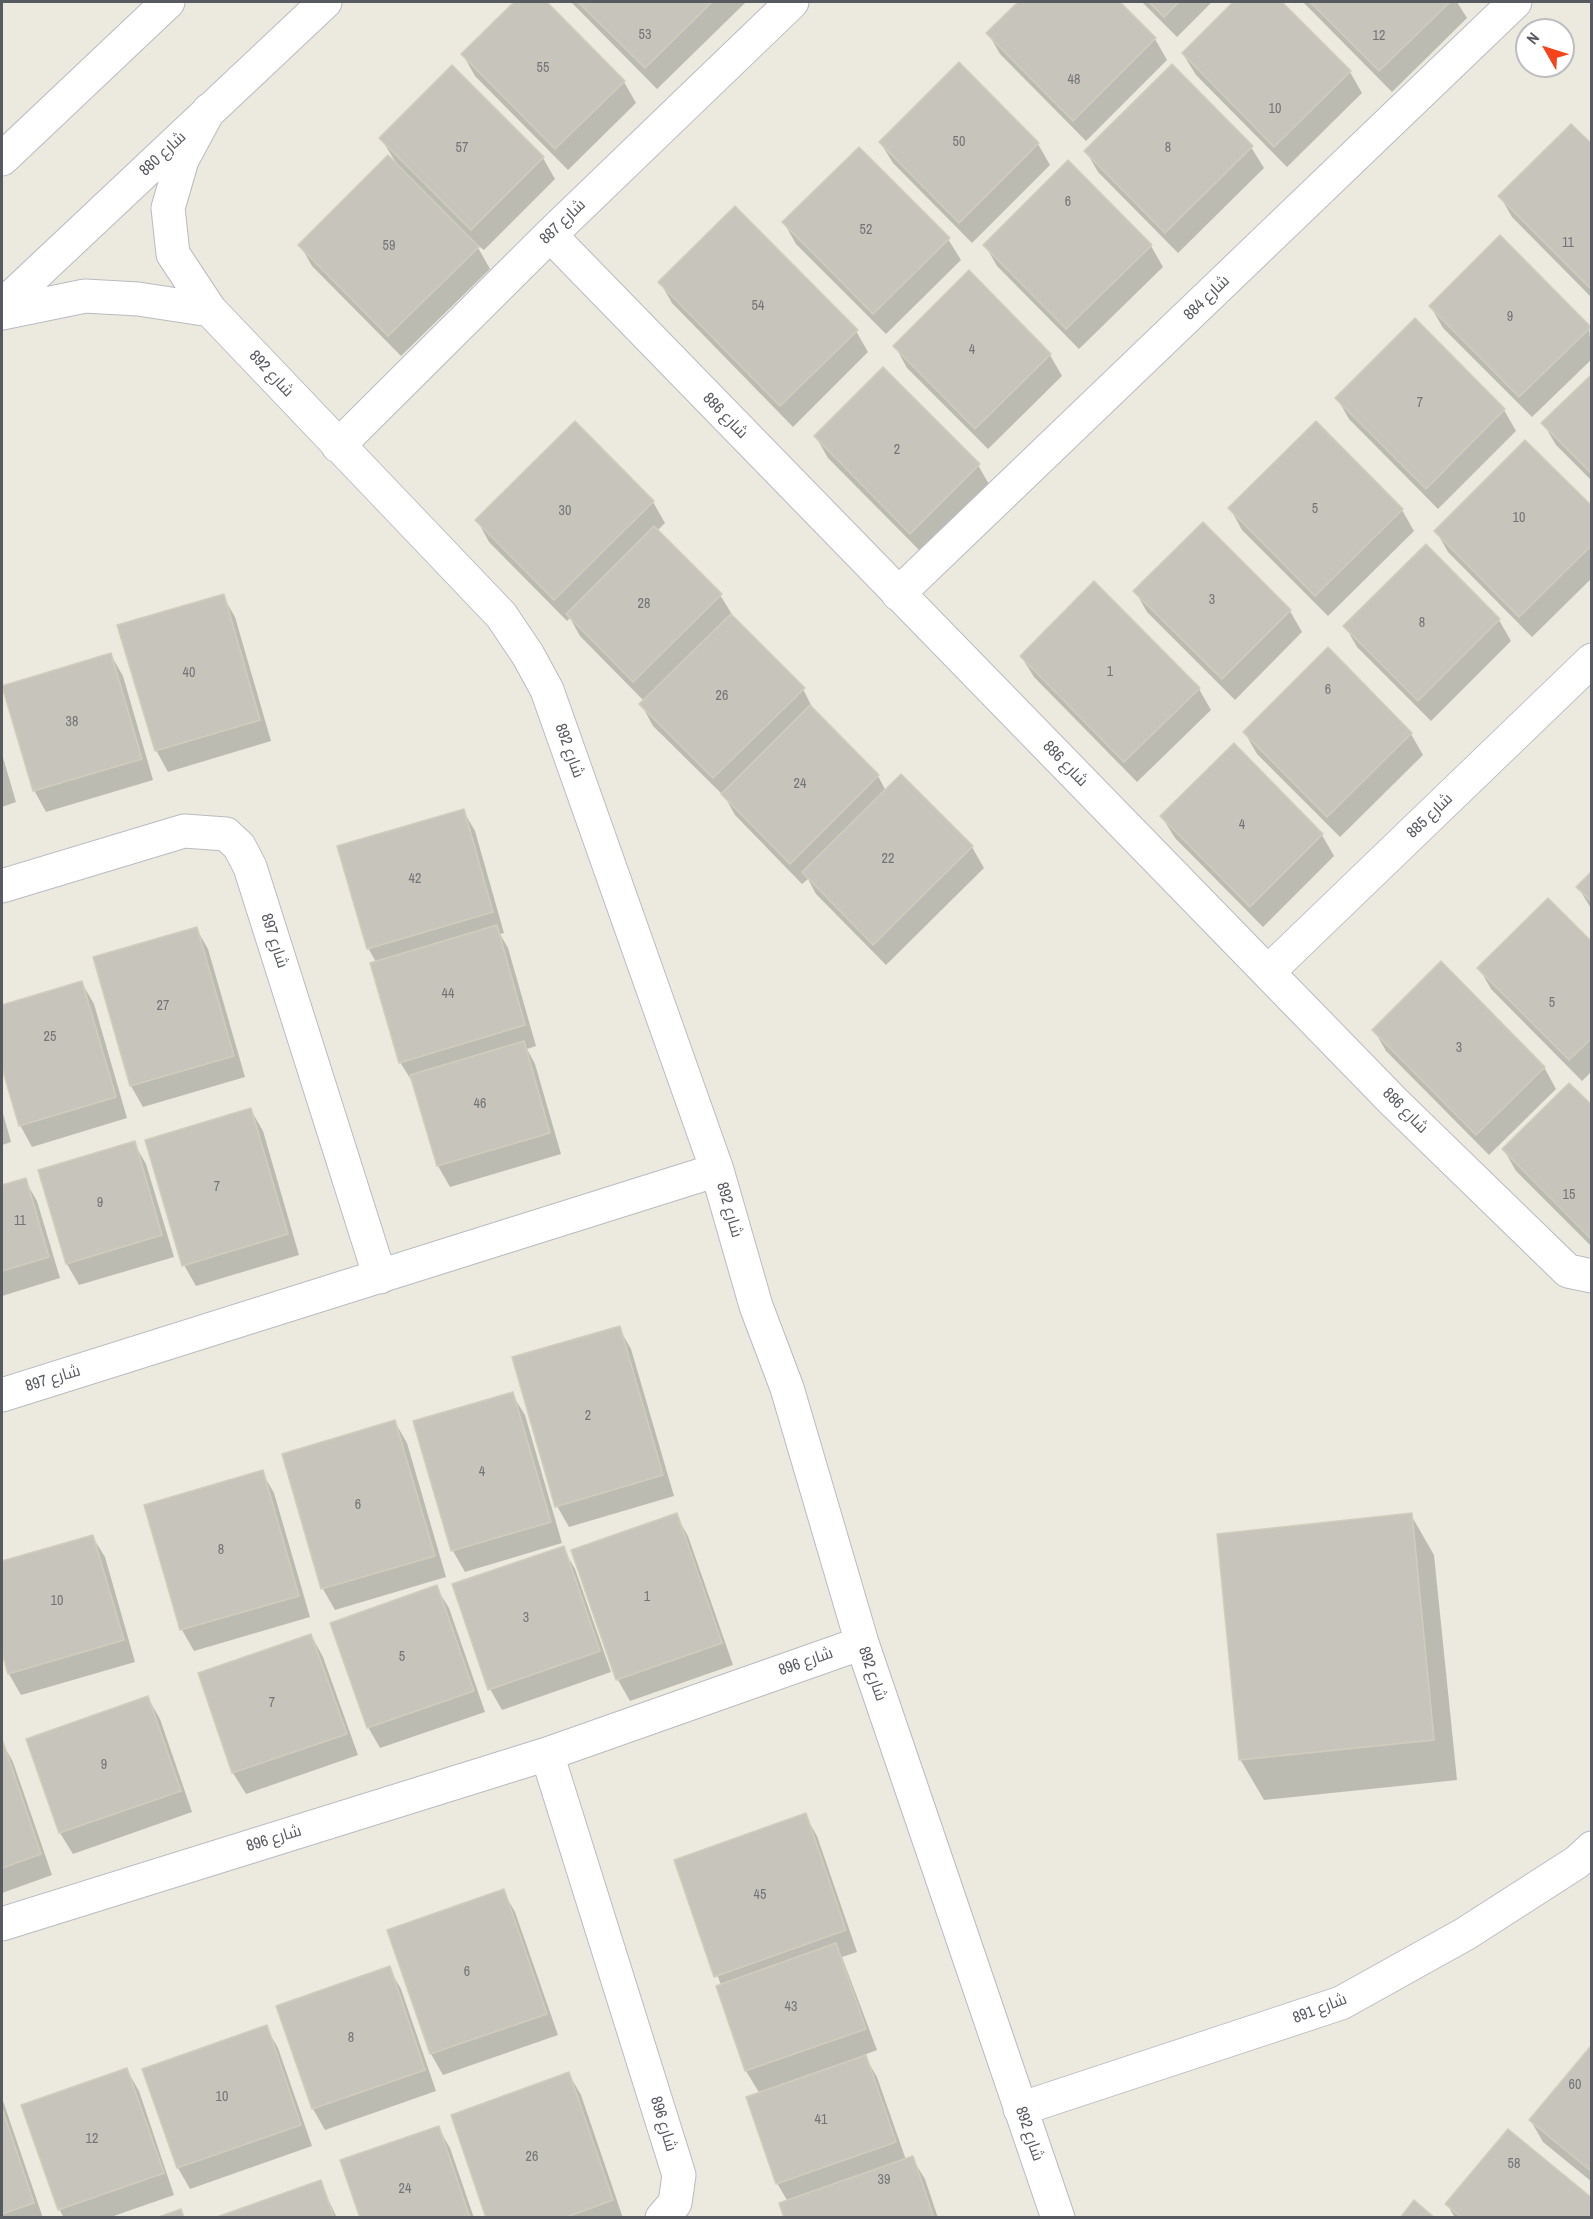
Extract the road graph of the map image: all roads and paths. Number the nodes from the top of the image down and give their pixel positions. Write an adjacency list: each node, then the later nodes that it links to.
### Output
1 (168, 2): 6 (street)
2 (325, 2): 5 (street, شارع 880)
3 (792, 2): 7 (street, شارع 887)
4 (1515, 2): 12 (street, شارع 884)
5 (209, 110): 8 (street, شارع 880); 9 (street, شارع 892)
6 (2, 159)
7 (550, 235): 11 (street, شارع 887); 12 (street, شارع 886)
8 (2, 306)
9 (210, 310): 10 (street); 11 (street, شارع 892)
10 (2, 313)
11 (338, 446): 16 (street, شارع 892)
12 (898, 594): 15 (street, شارع 886)
13 (1592, 660): 15 (street, شارع 885)
14 (2, 886): 17 (street, شارع 897)
15 (1268, 972): 18 (street, شارع 886)
16 (717, 1170): 17 (street, شارع 897); 20 (street, شارع 892)
17 (380, 1276): 19 (street, شارع 897)
18 (1592, 1276)
19 (2, 1395)
20 (862, 1643): 21 (street, شارع 896); 24 (street, شارع 892)
21 (548, 1754): 23 (street, شارع 896); 25 (street, شارع 896)
22 (1592, 1848): 24 (street, شارع 891)
23 (2, 1924)
24 (1020, 2109): 26 (street, شارع 892)
25 (662, 2217)
26 (1058, 2217)

